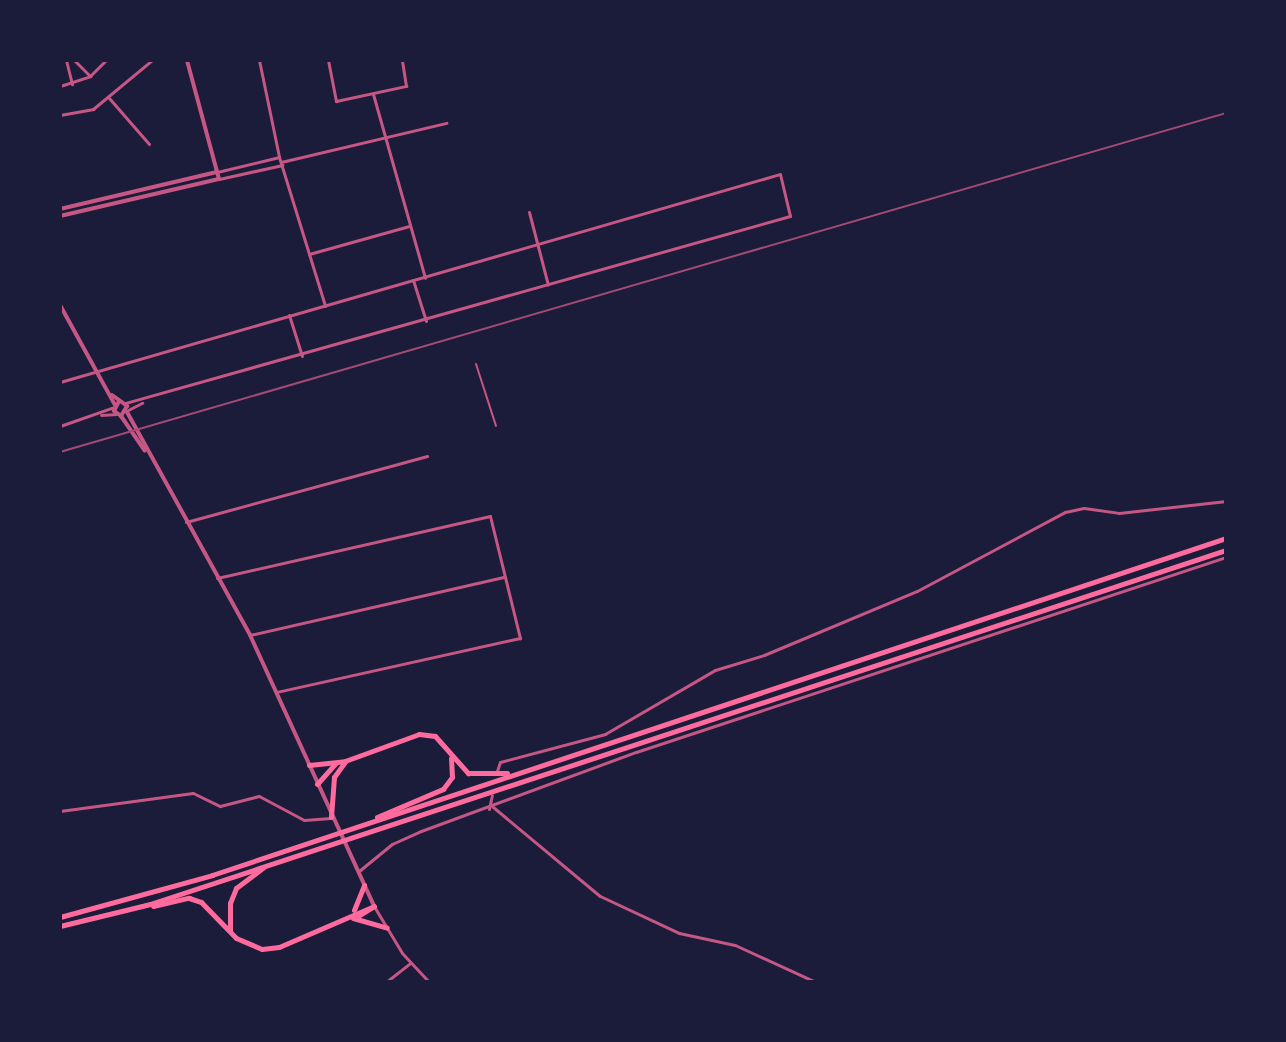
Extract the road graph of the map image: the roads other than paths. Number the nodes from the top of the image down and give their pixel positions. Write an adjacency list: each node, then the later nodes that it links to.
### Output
1 (66, 60): 9 (street); 11 (street)
2 (74, 60): 10 (street)
3 (106, 60): 10 (street)
4 (152, 60): 14 (street)
5 (187, 60): 20 (street)
6 (259, 60): 19 (street)
7 (328, 60): 13 (street)
8 (402, 60): 13 (street)
9 (60, 61)
10 (90, 76): 11 (street)
11 (72, 84): 12 (street)
12 (60, 86)
13 (373, 94): 17 (street)
14 (109, 98): 15 (street); 18 (street)
15 (60, 115)
16 (446, 123): 17 (street)
17 (383, 138): 19 (street); 25 (street)
18 (149, 144)
19 (281, 161): 20 (street); 21 (street); 27 (street)
20 (216, 172): 21 (street); 22 (street)
21 (219, 179): 24 (street)
22 (60, 209)
23 (529, 212): 26 (street)
24 (60, 216)
25 (409, 226): 27 (street); 28 (street)
26 (538, 244): 28 (street); 30 (street); 30 (street)
27 (309, 254): 32 (street)
28 (425, 278): 29 (street)
29 (413, 280): 32 (street); 34 (street)
30 (548, 285): 34 (street)
31 (60, 305): 37 (street)
32 (325, 306): 33 (street)
33 (289, 315): 35 (street); 37 (street)
34 (426, 321): 35 (street)
35 (302, 356): 39 (street)
36 (476, 364): 44 (street)
37 (96, 372): 38 (street); 40 (street)
38 (60, 382)
39 (145, 401): 40 (street); 41 (street)
40 (118, 404): 41 (street); 41 (street); 42 (street)
41 (123, 413): 42 (street); 47 (street)
42 (97, 415): 43 (street)
43 (60, 426)
44 (496, 426)
45 (427, 456): 47 (street)
46 (1226, 501): 60 (street)
47 (186, 522): 52 (street)
48 (1226, 538): 59 (highway)
49 (1226, 550): 68 (highway)
50 (1226, 557): 64 (street)
51 (505, 576): 52 (street); 53 (street); 54 (street)
52 (217, 578): 53 (street)
53 (250, 635): 54 (street)
54 (276, 692): 58 (street)
55 (451, 757): 56 (highway); 59 (highway); 67 (highway)
56 (345, 761): 57 (highway); 61 (highway)
57 (336, 764): 58 (highway); 62 (highway)
58 (309, 765): 62 (street)
59 (524, 770): 67 (highway)
60 (497, 771)
61 (334, 777): 62 (highway); 66 (highway)
62 (317, 784): 66 (street)
63 (492, 795): 64 (street)
64 (491, 808): 69 (street); 81 (street)
65 (60, 811): 66 (street)
66 (331, 817): 69 (street)
67 (371, 821): 74 (highway)
68 (278, 860): 72 (highway); 77 (highway)
69 (358, 872): 70 (street)
70 (364, 885): 71 (street); 73 (highway)
71 (374, 906): 73 (highway); 76 (street)
72 (131, 909): 75 (highway); 77 (highway)
73 (352, 916): 76 (highway); 77 (highway)
74 (60, 917)
75 (60, 926)
76 (387, 928): 78 (street)
77 (230, 931)
78 (410, 963): 79 (street); 80 (street)
79 (386, 982)
80 (429, 982)
81 (816, 982)

